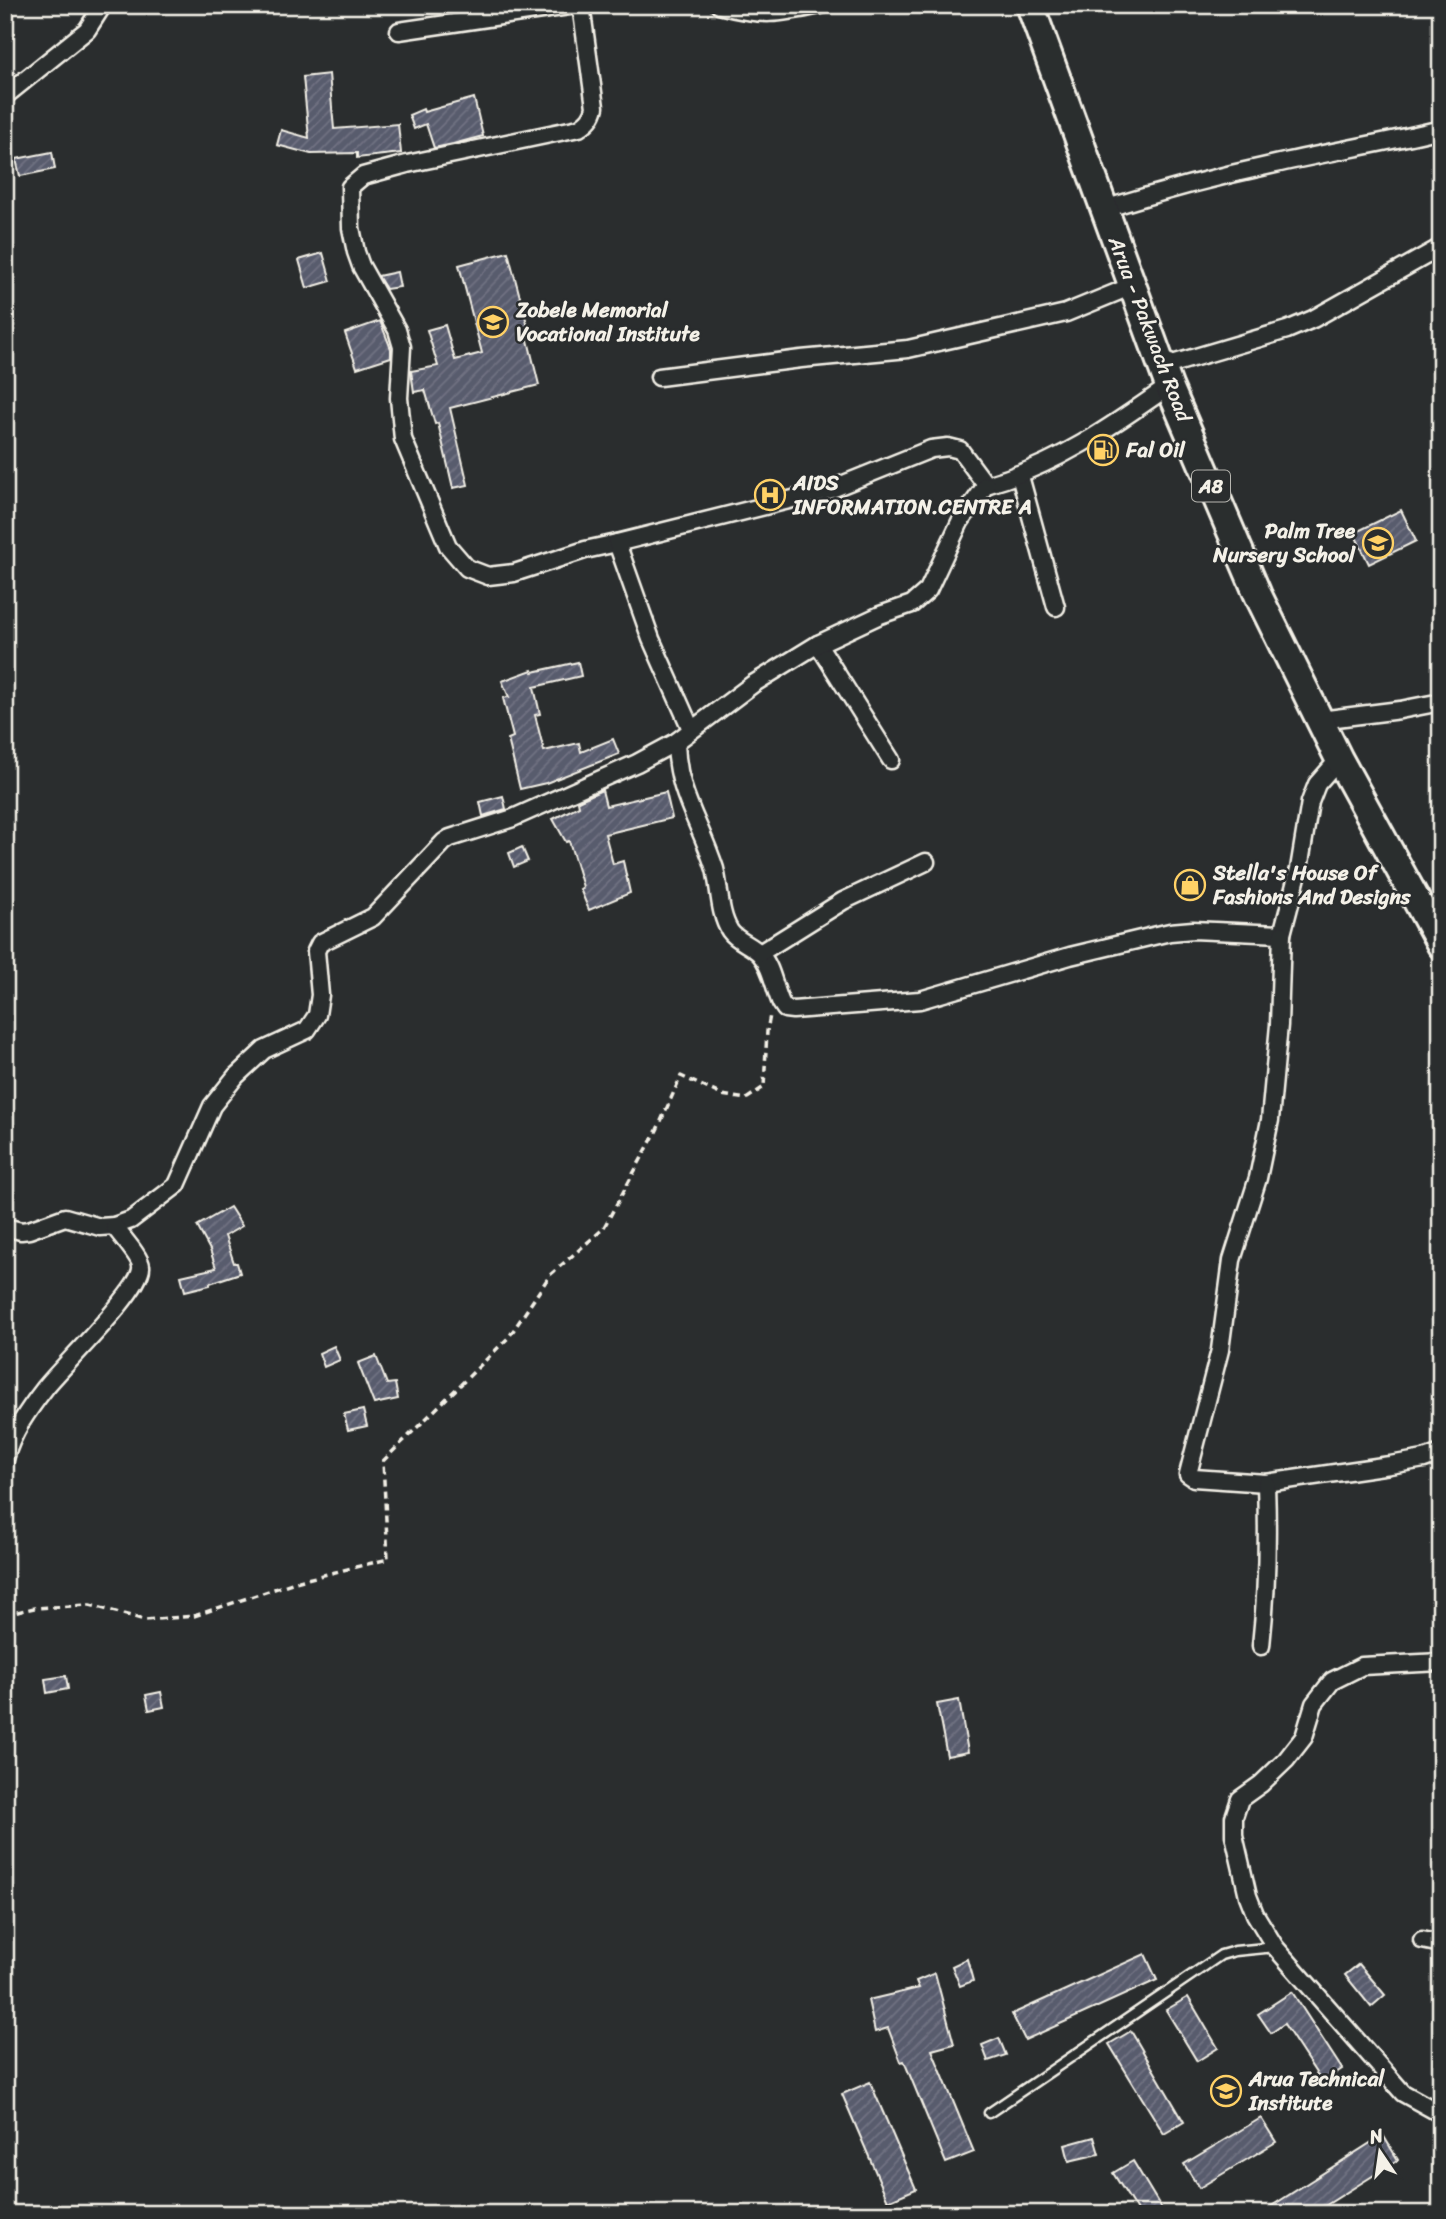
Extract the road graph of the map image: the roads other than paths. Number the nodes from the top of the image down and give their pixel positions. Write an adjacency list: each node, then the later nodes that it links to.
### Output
1 (103, 5): 7 (street)
2 (579, 5): 6 (street); 16 (street)
3 (719, 5): 4 (street)
4 (821, 5)
5 (1030, 5): 9 (main road, Arua - Pakwach Road / A8)
6 (399, 31)
7 (5, 96)
8 (1441, 129): 9 (street)
9 (1104, 209): 11 (main road, Arua - Pakwach Road / A8)
10 (1441, 247): 13 (street)
11 (1132, 286): 12 (street); 13 (main road, Arua - Pakwach Road / A8)
12 (659, 377)
13 (1166, 377): 14 (street); 20 (main road, Arua - Pakwach Road / A8)
14 (1020, 476): 15 (street); 17 (street)
15 (986, 485): 16 (street); 18 (street)
16 (617, 543): 21 (street)
17 (1056, 607)
18 (818, 644): 21 (street); 24 (street)
19 (1441, 702): 20 (street)
20 (1320, 720): 23 (main road, Arua - Pakwach Road / A8)
21 (691, 729): 22 (street)
22 (676, 742): 28 (street); 29 (street)
23 (1339, 759): 26 (street); 27 (main road, Arua - Pakwach Road / A8)
24 (891, 760)
25 (926, 862): 28 (street)
26 (1282, 934): 28 (street); 33 (street)
27 (1441, 945)
28 (760, 953)
29 (114, 1226): 30 (street); 32 (street)
30 (5, 1227)
31 (1441, 1453): 33 (street)
32 (5, 1459)
33 (1266, 1483): 34 (street)
34 (1261, 1646)
35 (1441, 1662): 38 (street)
36 (1422, 1940): 37 (street)
37 (1441, 1944)
38 (1275, 1947): 39 (lane); 40 (street)
39 (989, 2113)
40 (1441, 2113)

